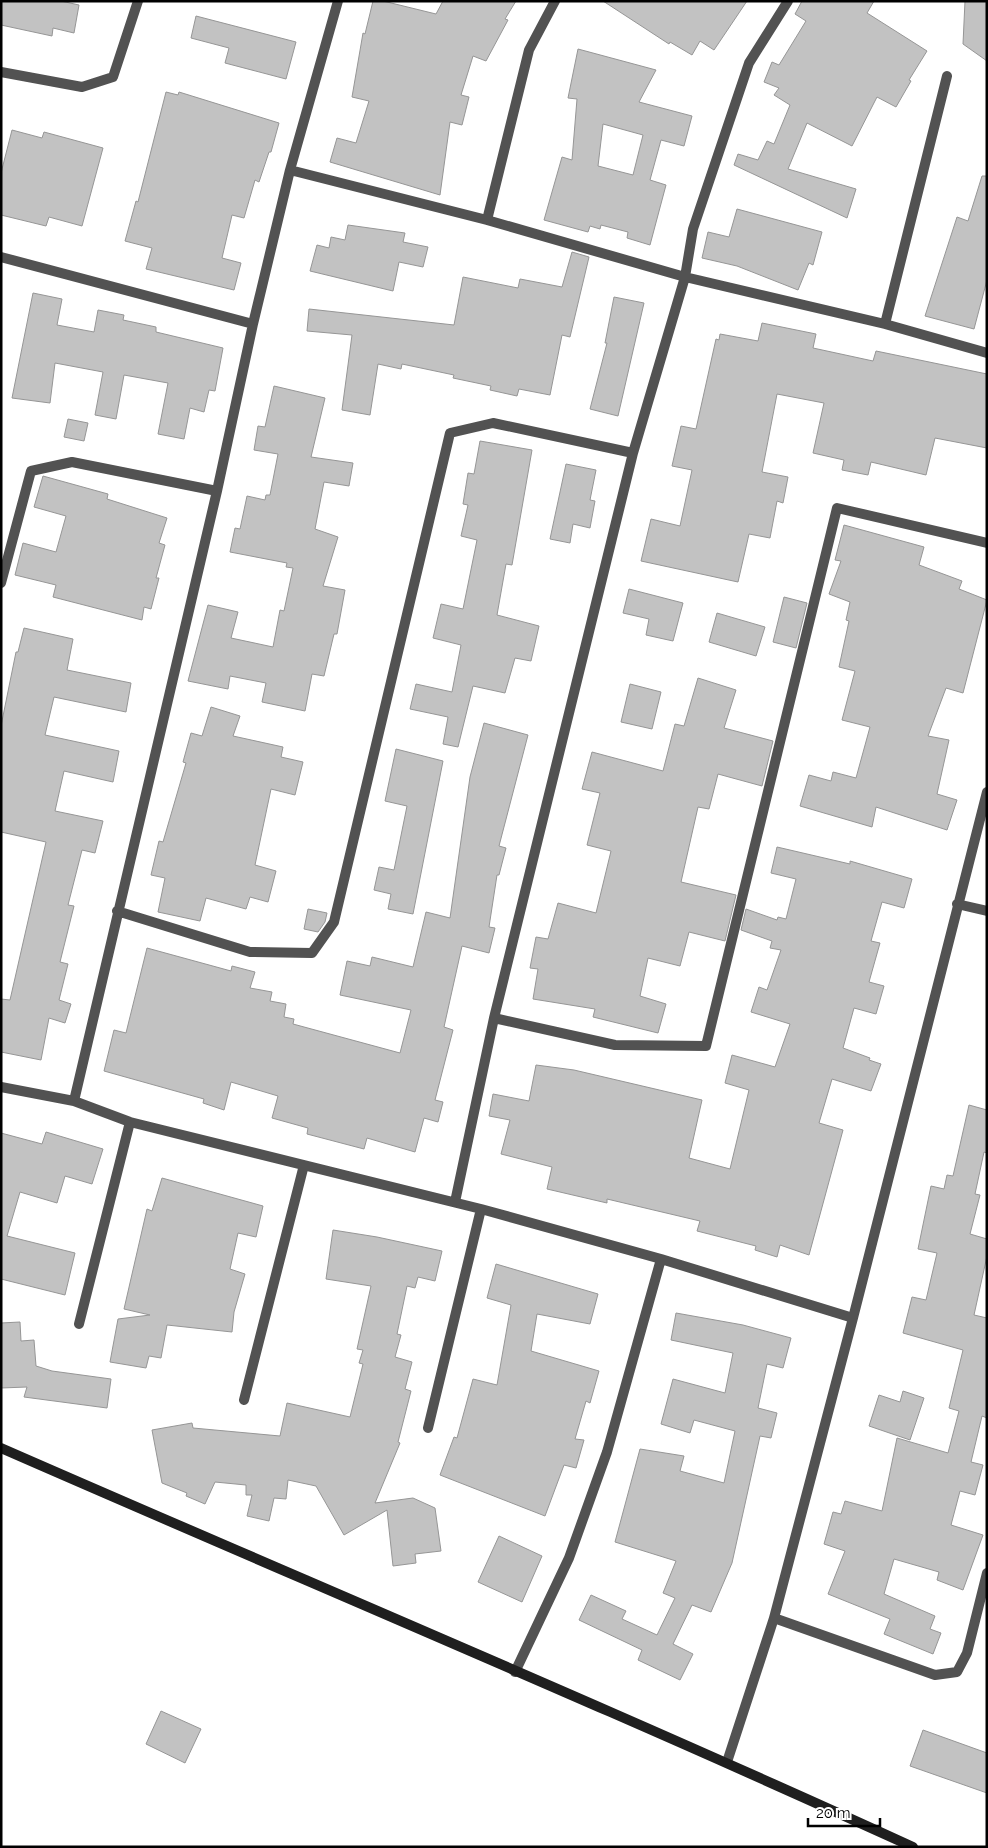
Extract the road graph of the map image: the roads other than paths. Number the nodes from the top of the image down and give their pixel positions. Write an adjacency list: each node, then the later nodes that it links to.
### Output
1 (138, 1): 5 (street)
2 (338, 1): 7 (street)
3 (555, 1): 8 (street)
4 (788, 1): 10 (street)
5 (1, 72)
6 (947, 76): 12 (street)
7 (290, 170): 8 (street); 11 (street)
8 (487, 220): 10 (street)
9 (1, 257): 11 (street)
10 (684, 277): 12 (street); 14 (street)
11 (253, 324): 15 (street)
12 (885, 324): 13 (street)
13 (987, 353)
14 (633, 453): 20 (street); 22 (street)
15 (217, 491): 17 (street); 20 (street)
16 (987, 543): 22 (street)
17 (1, 583)
18 (987, 792): 19 (street)
19 (957, 904): 21 (street); 30 (street)
20 (118, 911): 24 (street)
21 (987, 911)
22 (494, 1018): 27 (street)
23 (1, 1088): 24 (street)
24 (74, 1101): 25 (street)
25 (130, 1122): 26 (street); 31 (street)
26 (304, 1165): 27 (street); 32 (street)
27 (455, 1202): 28 (street)
28 (480, 1209): 29 (street); 33 (street)
29 (661, 1259): 30 (street); 37 (street)
30 (853, 1318): 36 (street)
31 (80, 1324)
32 (244, 1400)
33 (428, 1428)
34 (1, 1448): 37 (street)
35 (987, 1573): 36 (street)
36 (774, 1618): 38 (street)
37 (515, 1672): 38 (street)
38 (727, 1762): 39 (street)
39 (913, 1847)

